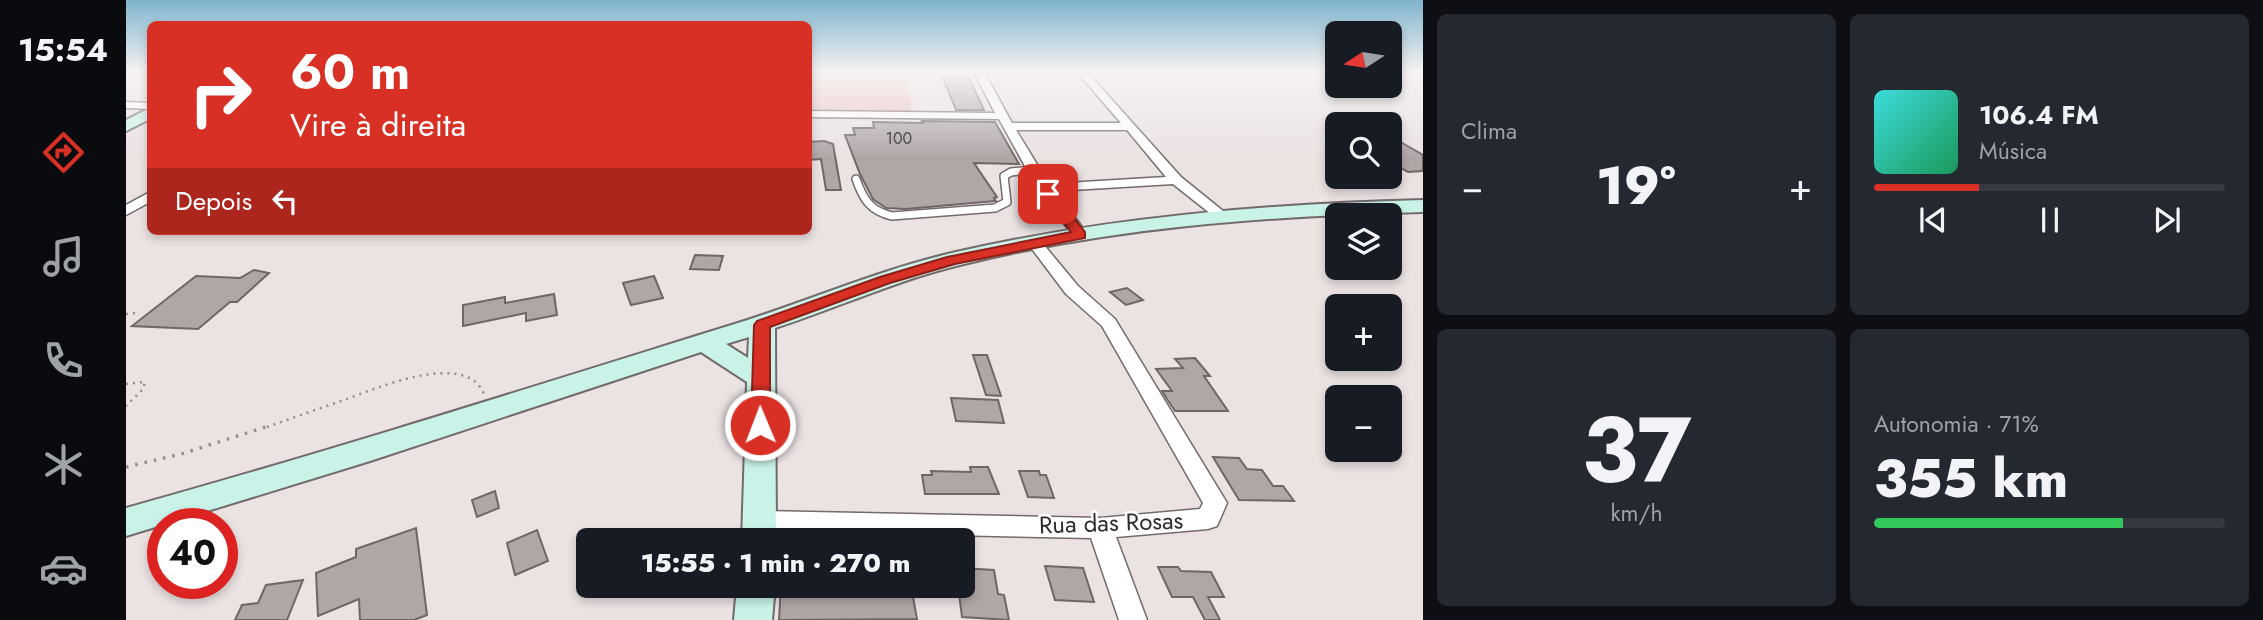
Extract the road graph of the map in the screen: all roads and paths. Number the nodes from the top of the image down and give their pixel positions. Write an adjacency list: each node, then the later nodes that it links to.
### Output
1 (994, 101): 7 (street)
2 (1108, 101): 9 (street)
3 (126, 105): 4 (street)
4 (147, 106)
5 (147, 114): 8 (main road)
6 (812, 114): 7 (street)
7 (1004, 121): 9 (street); 10 (street)
8 (126, 125)
9 (1131, 127): 12 (street)
10 (1032, 170): 11 (lane); 13 (street)
11 (856, 179)
12 (1176, 180): 13 (street); 17 (street)
13 (1044, 188): 18 (street)
14 (147, 198): 16 (street)
15 (1423, 206): 17 (main road)
16 (126, 211)
17 (1220, 215): 18 (main road)
18 (1080, 235): 19 (main road)
19 (1034, 242): 22 (main road); 31 (street, Rua das Rosas)
20 (136, 313): 21 (path)
21 (126, 314)
22 (762, 325): 23 (main road); 24 (main road)
23 (705, 343): 24 (main road); 27 (main road)
24 (760, 377): 30 (main road)
25 (126, 384): 26 (path)
26 (126, 406)
27 (488, 411): 28 (path); 29 (main road)
28 (126, 467)
29 (126, 522)
30 (760, 528)
31 (1100, 528): 32 (street, Rua das Rosas); 35 (street)
32 (975, 529)
33 (754, 598): 34 (main road)
34 (753, 620)
35 (1133, 620)

